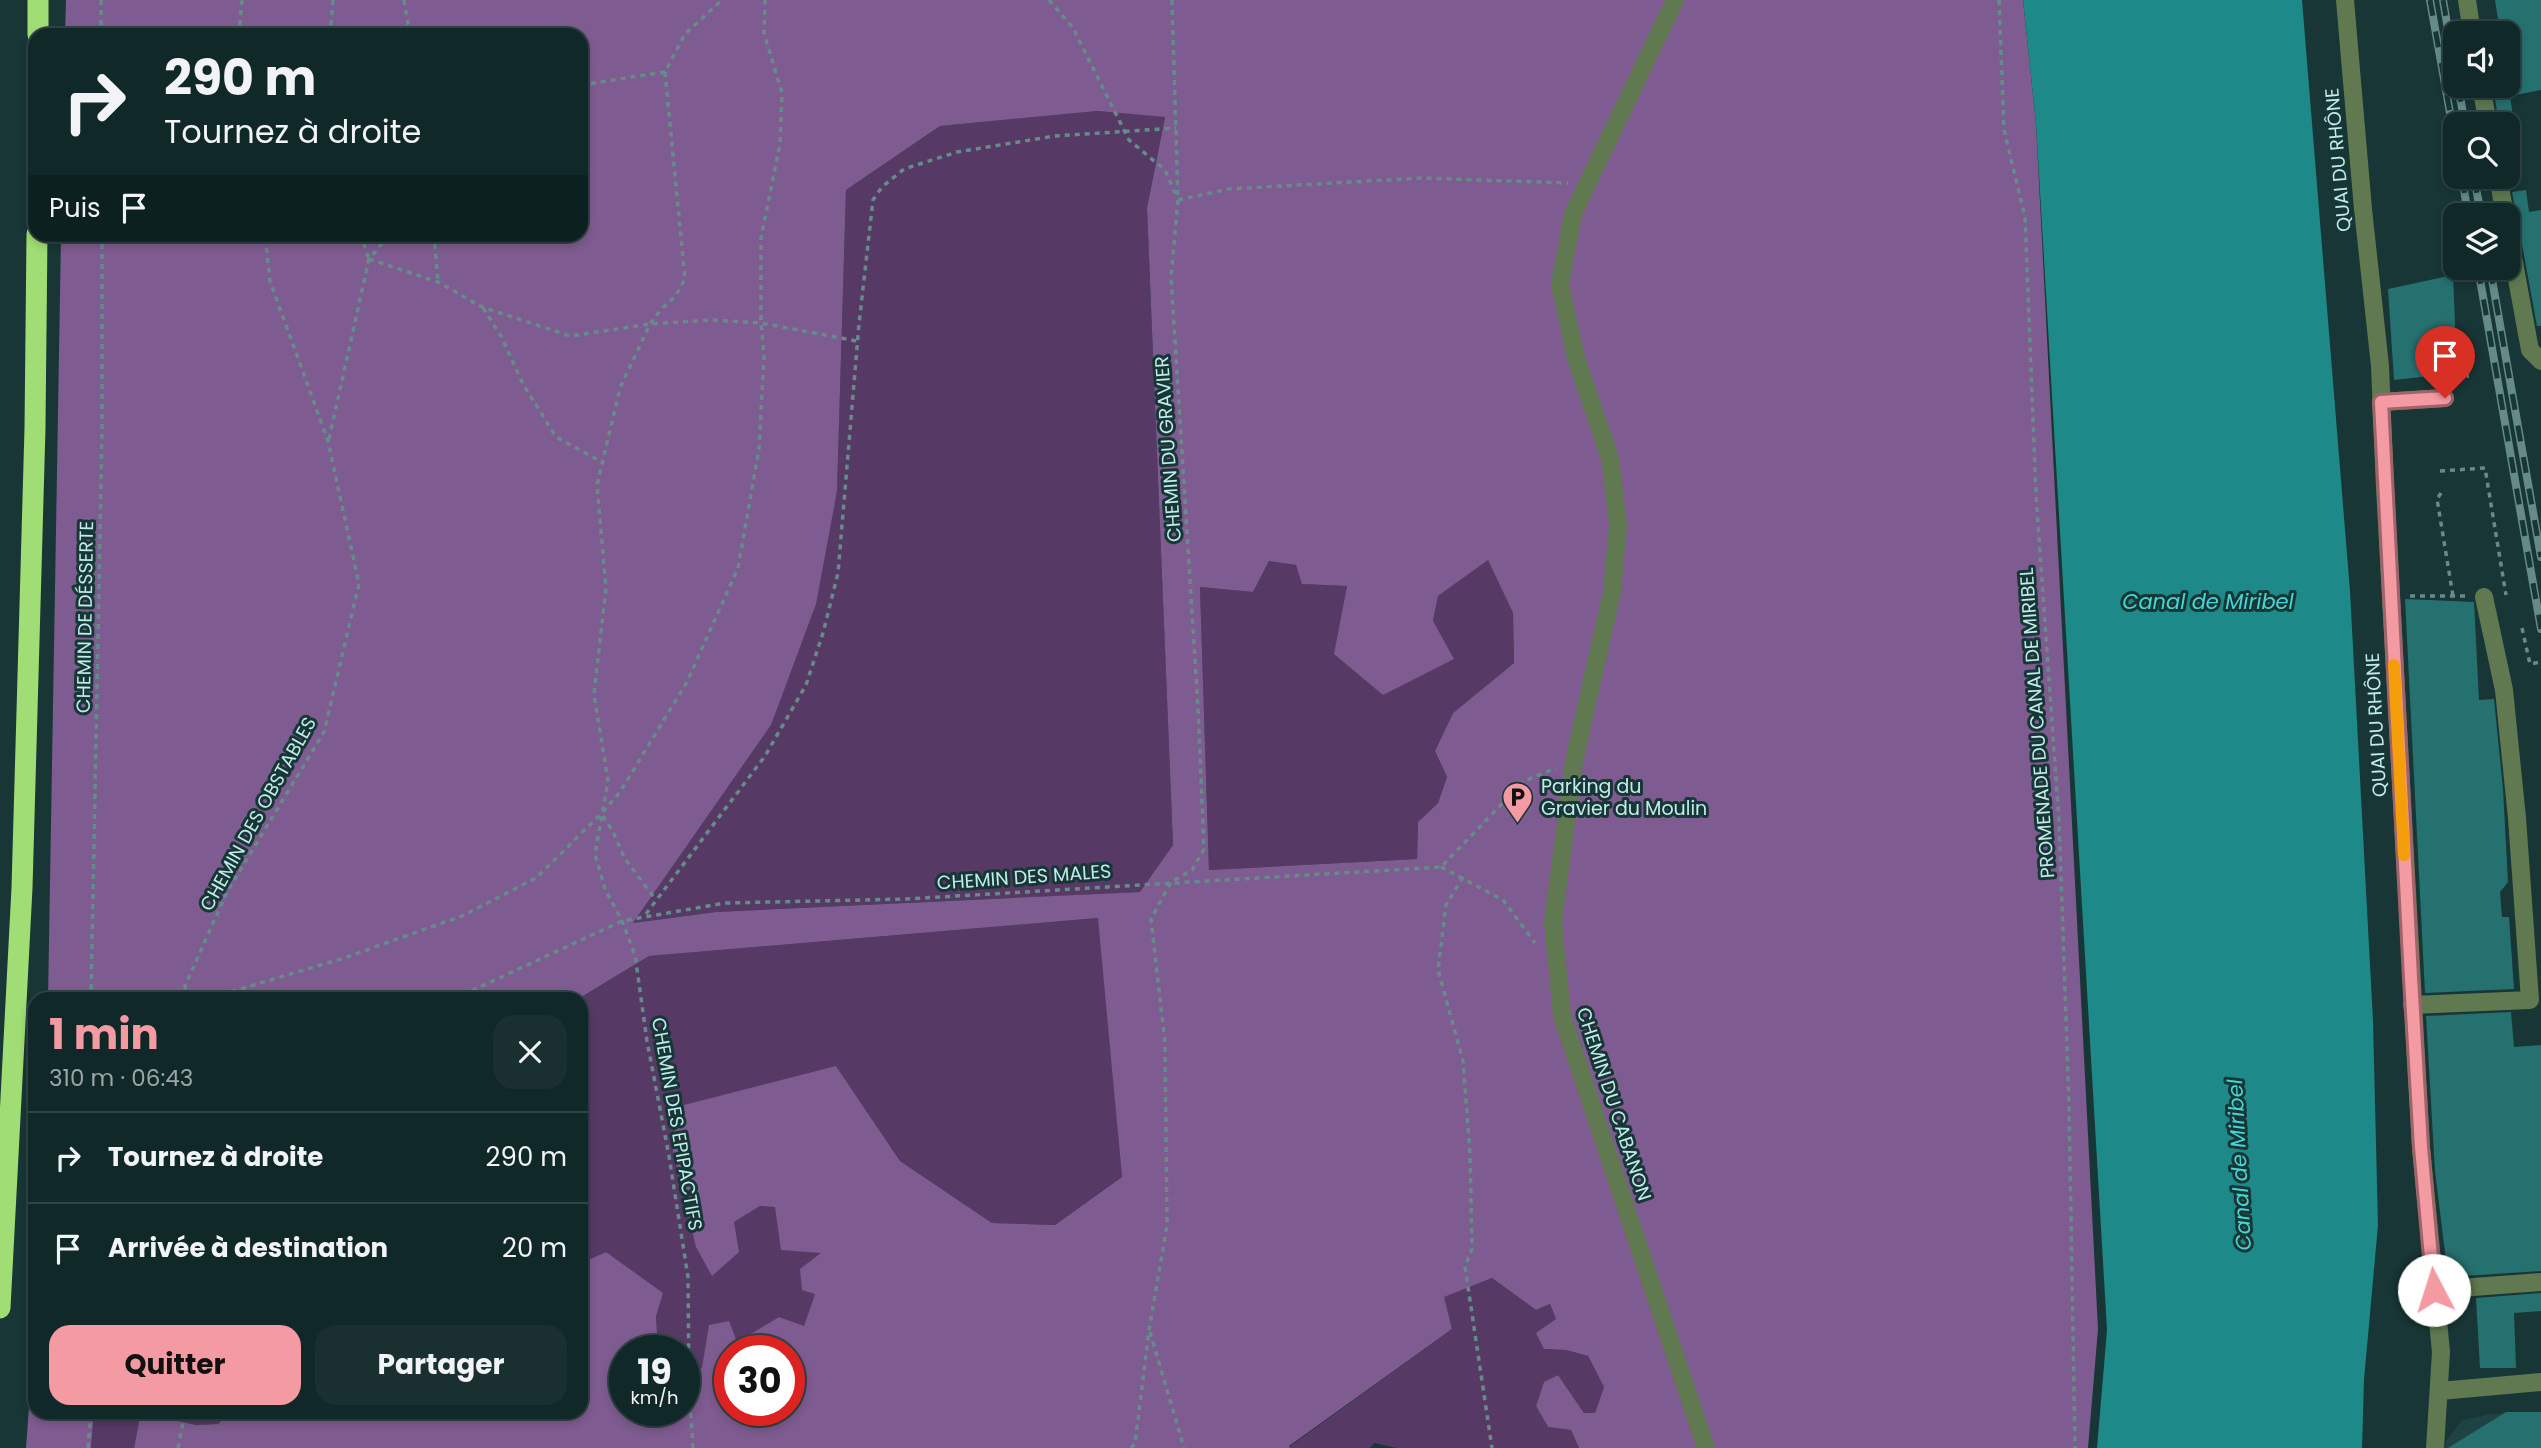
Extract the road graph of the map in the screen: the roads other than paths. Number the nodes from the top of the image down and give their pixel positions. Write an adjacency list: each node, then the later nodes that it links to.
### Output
1 (38, 0): 6 (highway)
2 (1675, 0): 19 (street, CHEMIN DU CABANON)
3 (2345, 0): 11 (street, QUAI DU RHÔNE)
4 (2468, 0): 5 (street)
5 (2471, 21)
6 (38, 28)
7 (37, 242): 16 (highway)
8 (2517, 280): 9 (street)
9 (2541, 361)
10 (2445, 398): 11 (street)
11 (2381, 402): 13 (street, QUAI DU RHÔNE)
12 (2477, 598): 13 (street)
13 (2412, 1005): 15 (street, QUAI DU RHÔNE)
14 (2541, 1282): 15 (street)
15 (2434, 1290): 18 (street, QUAI DU RHÔNE)
16 (0, 1308)
17 (2541, 1382): 18 (street)
18 (2440, 1391): 20 (street, QUAI DU RHÔNE)
19 (1706, 1448)
20 (2435, 1448)

